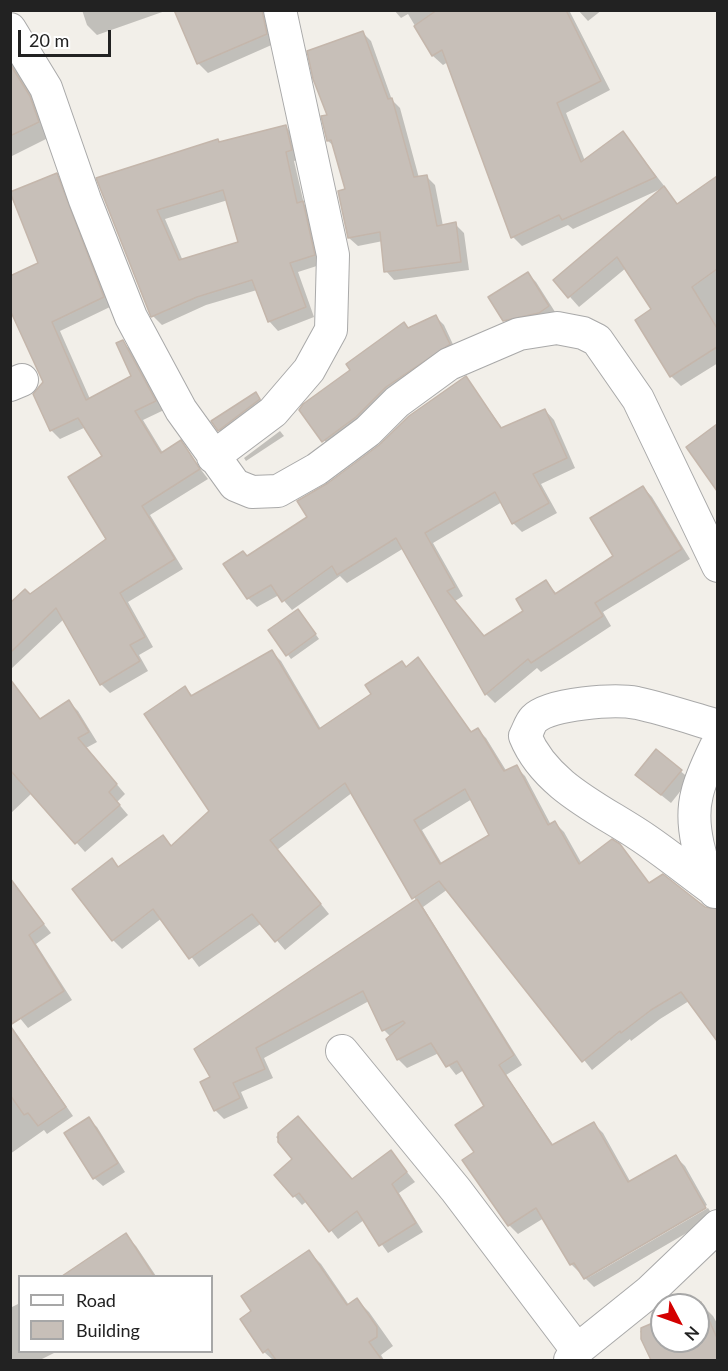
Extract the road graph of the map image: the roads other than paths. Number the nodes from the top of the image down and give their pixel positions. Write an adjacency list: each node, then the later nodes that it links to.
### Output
1 (280, 10): 3 (street)
2 (10, 29): 3 (street)
3 (213, 457): 4 (street)
4 (717, 566)
5 (717, 726): 7 (street)
6 (717, 742): 7 (street)
7 (716, 893)
8 (342, 1051): 10 (street)
9 (717, 1226): 10 (street)
10 (573, 1355)

